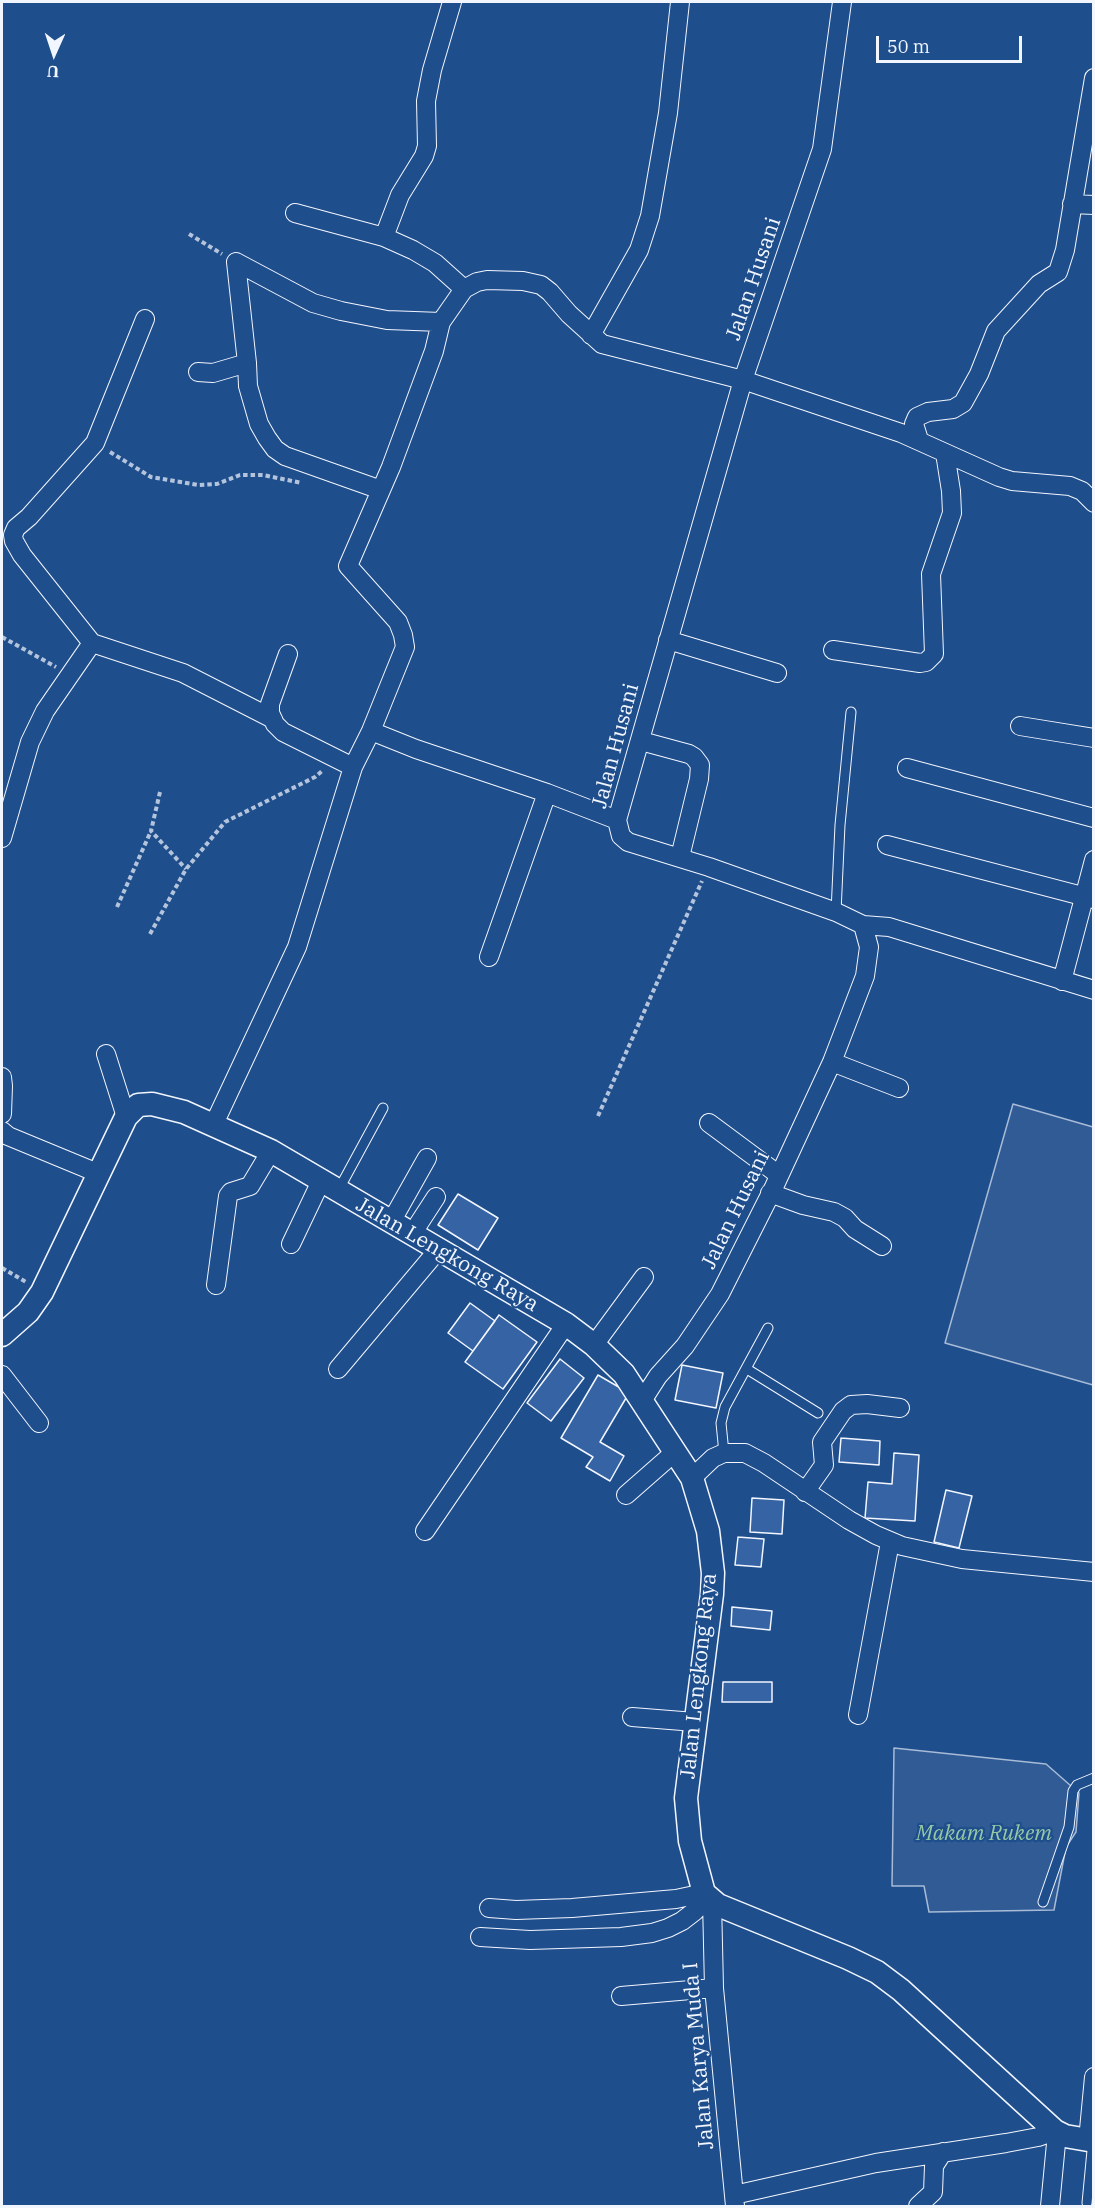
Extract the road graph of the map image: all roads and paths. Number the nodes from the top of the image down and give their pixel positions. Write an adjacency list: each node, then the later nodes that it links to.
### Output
1 (452, 2): 10 (street)
2 (680, 2): 15 (street)
3 (842, 2): 18 (street, Jalan Husani)
4 (1094, 78): 5 (street)
5 (1092, 100): 6 (street)
6 (1072, 204): 7 (street); 19 (street)
7 (1094, 205)
8 (295, 213): 10 (street)
9 (189, 234): 11 (path)
10 (384, 237): 12 (street)
11 (236, 262): 14 (street); 16 (street)
12 (464, 289): 14 (street); 15 (street)
13 (145, 320): 20 (street)
14 (441, 322): 23 (street)
15 (591, 335): 18 (street)
16 (247, 363): 17 (street); 23 (street)
17 (198, 372)
18 (743, 380): 19 (street); 26 (street, Jalan Husani)
19 (919, 440): 21 (street)
20 (95, 443): 22 (path); 27 (street)
21 (945, 453): 24 (street); 28 (street)
22 (306, 484)
23 (381, 490): 35 (street)
24 (1094, 503)
25 (2, 637): 31 (path)
26 (668, 640): 30 (street); 37 (street, Jalan Husani)
27 (92, 643): 31 (street); 33 (street)
28 (833, 650)
29 (288, 654): 33 (street)
30 (777, 673)
31 (70, 674): 46 (street)
32 (851, 712): 54 (lane)
33 (273, 719): 38 (street)
34 (1020, 726): 36 (street)
35 (371, 731): 39 (street); 42 (street)
36 (1094, 738)
37 (640, 741): 44 (street, Jalan Husani); 48 (street)
38 (336, 758): 39 (street); 51 (path)
39 (353, 767): 69 (street)
40 (907, 768): 43 (street)
41 (160, 792): 45 (path)
42 (547, 793): 44 (street); 57 (street)
43 (1094, 818)
44 (617, 820): 48 (street, Jalan Husani)
45 (151, 831): 51 (path); 53 (path)
46 (2, 838)
47 (887, 845): 52 (street)
48 (681, 857): 50 (street, Jalan Husani)
49 (1094, 860): 52 (street)
50 (709, 867): 54 (street, Jalan Husani); 66 (path)
51 (186, 869): 56 (path)
52 (1089, 898): 58 (street)
53 (117, 907)
54 (836, 912): 55 (street, Jalan Husani)
55 (863, 925): 58 (street); 61 (street, Jalan Husani)
56 (150, 934)
57 (489, 957)
58 (1062, 981): 59 (street)
59 (1094, 990)
60 (106, 1054): 67 (street)
61 (832, 1062): 63 (street); 74 (street, Jalan Husani)
62 (2, 1077): 65 (street)
63 (899, 1088)
64 (383, 1108): 75 (lane)
65 (2, 1114)
66 (598, 1116)
67 (126, 1117): 69 (street, Jalan Lengkong Raya); 73 (street)
68 (709, 1123): 74 (street)
69 (214, 1124): 71 (street, Jalan Lengkong Raya)
70 (2, 1131): 73 (street)
71 (271, 1151): 75 (street, Jalan Lengkong Raya); 85 (street)
72 (428, 1158): 78 (street)
73 (100, 1174): 86 (street)
74 (779, 1175): 76 (street, Jalan Husani)
75 (330, 1186): 78 (street, Jalan Lengkong Raya); 80 (street)
76 (770, 1193): 81 (street); 95 (street, Jalan Husani)
77 (436, 1197): 79 (street)
78 (391, 1222): 79 (street, Jalan Lengkong Raya)
79 (412, 1234): 82 (street, Jalan Lengkong Raya)
80 (291, 1244)
81 (882, 1246)
82 (438, 1250): 87 (street, Jalan Lengkong Raya); 91 (street)
83 (2, 1268): 86 (path)
84 (644, 1277): 90 (street)
85 (216, 1285)
86 (42, 1292): 89 (street)
87 (566, 1324): 90 (street, Jalan Lengkong Raya); 105 (street)
88 (768, 1328): 92 (lane)
89 (2, 1335)
90 (594, 1345): 93 (street, Jalan Lengkong Raya)
91 (338, 1369)
92 (747, 1369): 98 (lane); 101 (lane)
93 (624, 1374): 95 (street); 96 (street, Jalan Lengkong Raya)
94 (2, 1375): 99 (street)
95 (658, 1376): 96 (street, Jalan Husani)
96 (642, 1401): 100 (street, Jalan Lengkong Raya)
97 (900, 1408): 103 (street)
98 (818, 1413)
99 (39, 1423)
100 (675, 1452): 102 (street, Jalan Lengkong Raya); 104 (street)
101 (724, 1454): 102 (street); 103 (street)
102 (692, 1479): 110 (street, Jalan Lengkong Raya)
103 (805, 1492): 106 (street)
104 (626, 1495)
105 (425, 1531)
106 (890, 1542): 107 (street); 108 (street)
107 (1094, 1572)
108 (858, 1715)
109 (632, 1717): 110 (street)
110 (695, 1722): 112 (street, Jalan Lengkong Raya)
111 (1094, 1778): 113 (lane)
112 (708, 1897): 114 (street); 115 (street); 116 (street, Jalan Karya Muda I); 119 (street)
113 (1043, 1902)
114 (489, 1908)
115 (480, 1937)
116 (714, 1988): 117 (street); 122 (street, Jalan Karya Muda I)
117 (621, 1996)
118 (1094, 2077): 120 (street)
119 (1056, 2132): 120 (street); 121 (street); 125 (street)
120 (1091, 2140): 123 (lane)
121 (943, 2152): 122 (street); 124 (street)
122 (734, 2201)
123 (1087, 2203)
124 (918, 2206)
125 (1050, 2206)

